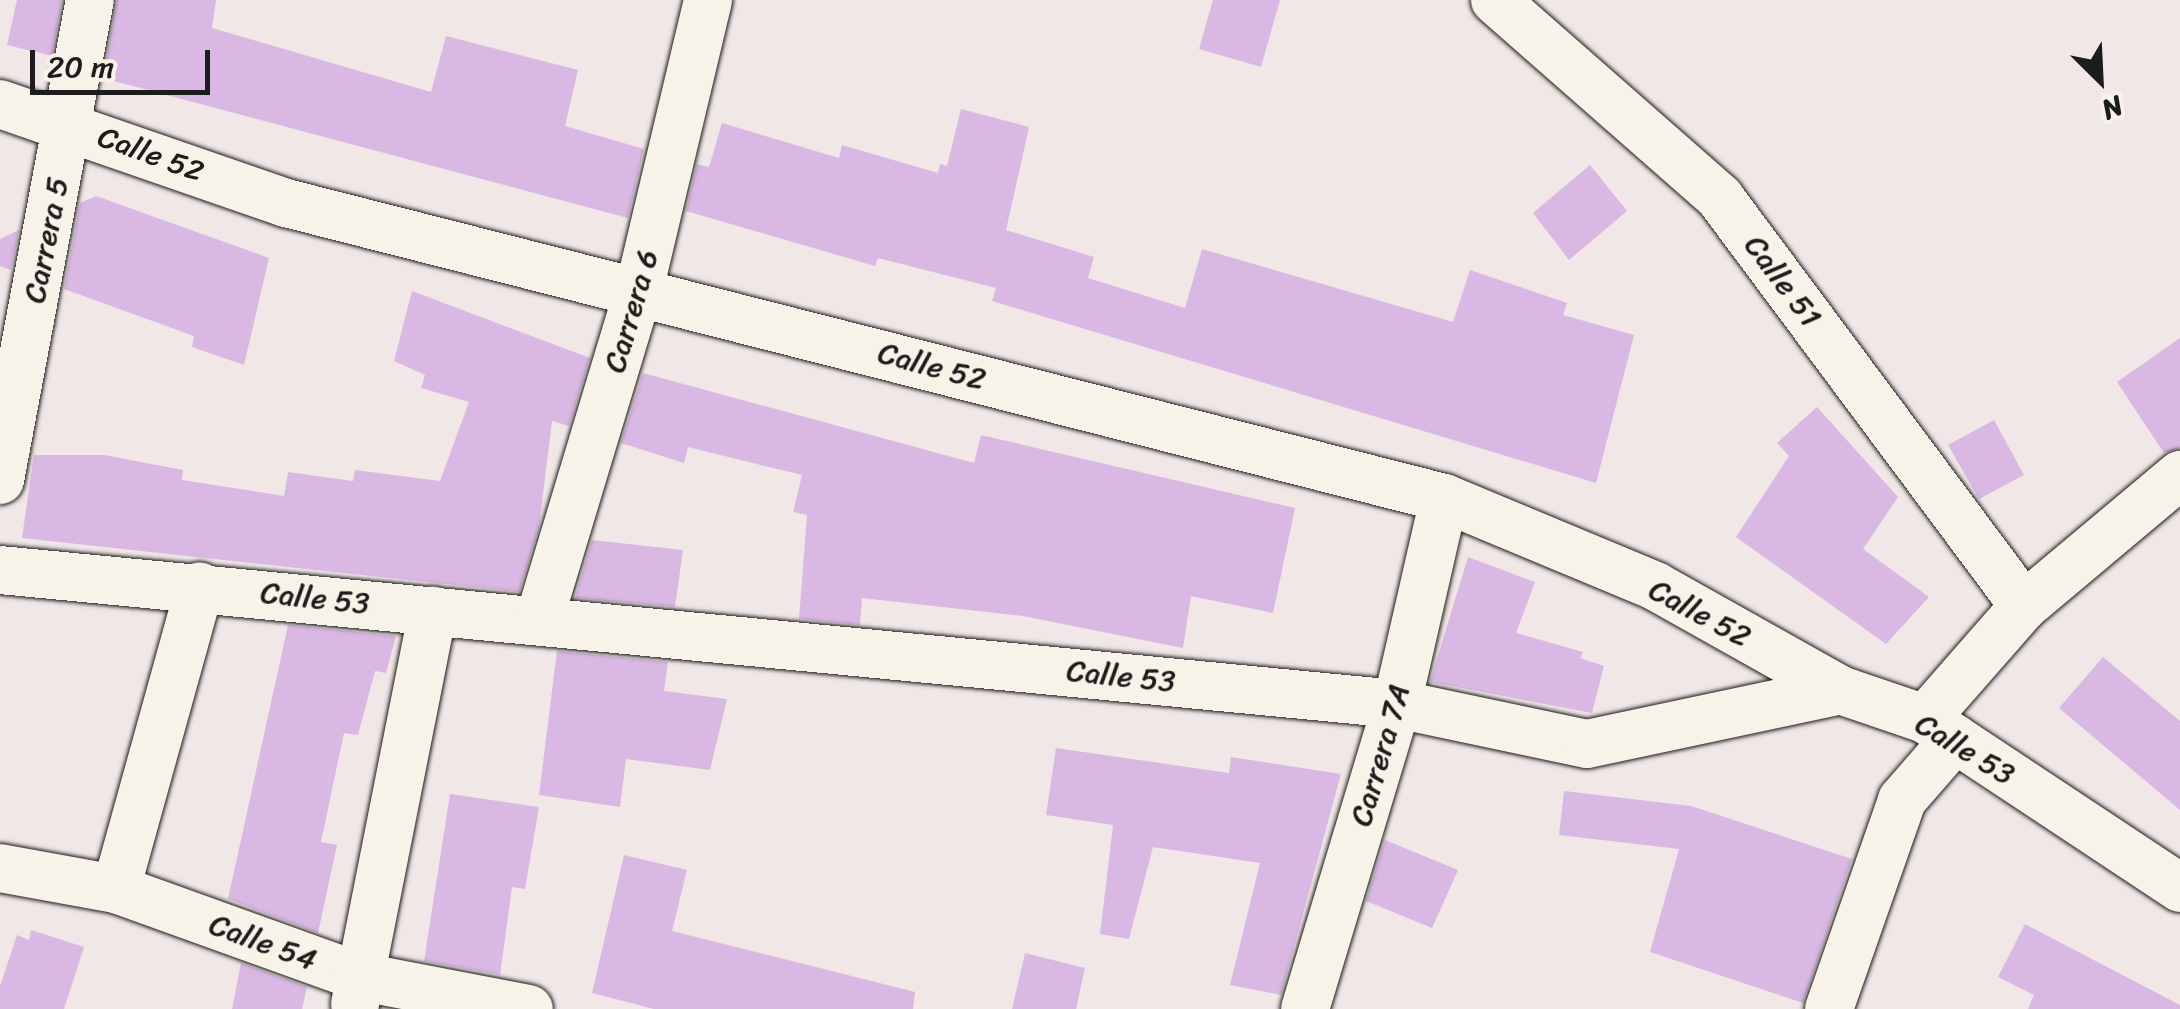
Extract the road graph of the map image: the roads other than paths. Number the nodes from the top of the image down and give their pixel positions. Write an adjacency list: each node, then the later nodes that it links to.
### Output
1 (90, 0): 5 (street, Carrera 5)
2 (708, 0): 6 (street, Carrera 6)
3 (1494, 0): 12 (street, Calle 51)
4 (0, 104): 5 (street, Calle 52)
5 (68, 124): 6 (street, Calle 52); 8 (street, Carrera 5)
6 (639, 290): 9 (street, Calle 52); 14 (street, Carrera 6)
7 (2180, 475): 12 (street)
8 (0, 480)
9 (1444, 498): 15 (street, Calle 52); 16 (street, Carrera 7A)
10 (0, 570): 11 (street, Calle 53)
11 (200, 586): 13 (street, Calle 53); 20 (street)
12 (2024, 606): 17 (street)
13 (433, 611): 14 (street, Calle 53); 21 (street)
14 (540, 617): 16 (street, Calle 53)
15 (1840, 690): 16 (street, Calle 53); 17 (street, Calle 53)
16 (1397, 704): 23 (street, Carrera 7A)
17 (1940, 729): 19 (street, Calle 53); 24 (street)
18 (0, 868): 20 (street, Calle 54)
19 (2180, 888)
20 (116, 889): 21 (street, Calle 54)
21 (355, 992): 22 (street, Calle 54)
22 (529, 1009)
23 (1305, 1009)
24 (1829, 1009)

